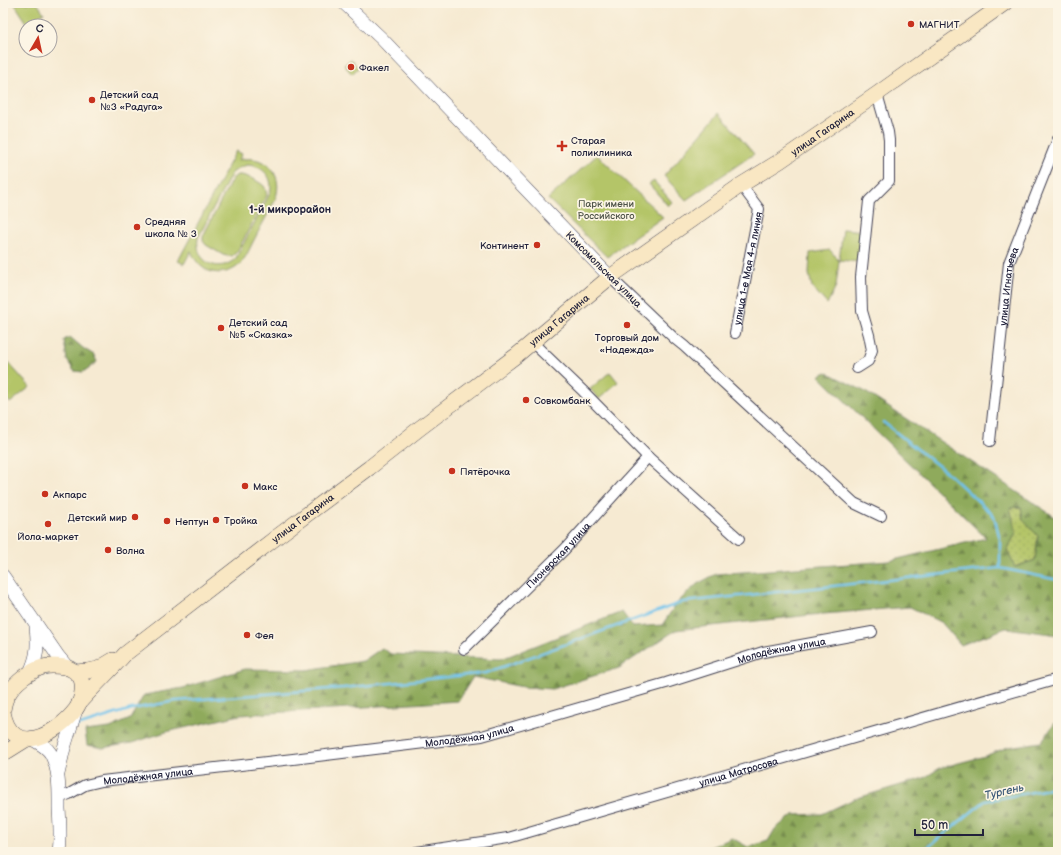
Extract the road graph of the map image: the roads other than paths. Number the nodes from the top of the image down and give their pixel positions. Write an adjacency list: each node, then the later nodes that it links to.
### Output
1 (344, 3): 6 (street, Комсомольская улица)
2 (1005, 3): 3 (main road, улица Гагарина)
3 (877, 94): 5 (main road, улица Гагарина); 9 (street)
4 (1058, 139): 10 (street, улица Игнатьева)
5 (742, 185): 6 (main road, улица Гагарина); 7 (street, улица 1-е Мая 4-я линия)
6 (610, 277): 8 (main road, улица Гагарина); 12 (street, Комсомольская улица)
7 (735, 333)
8 (532, 342): 11 (street); 18 (main road, улица Гагарина)
9 (857, 368)
10 (990, 441)
11 (648, 457): 13 (street); 17 (street, Пионерская улица)
12 (881, 516)
13 (739, 539)
14 (3, 576): 15 (street)
15 (36, 625): 19 (street); 20 (street)
16 (872, 632): 27 (street, Молодёжная улица)
17 (464, 649)
18 (125, 654): 19 (main road, улица Гагарина); 22 (main road, улица Гагарина)
19 (72, 670): 20 (main road); 22 (main road)
20 (29, 674): 23 (main road)
21 (1058, 679): 29 (street, улица Матросова)
22 (78, 706): 24 (main road); 26 (street, улица Гагарина)
23 (3, 711): 24 (main road)
24 (29, 739): 25 (main road); 26 (street, улица Гагарина)
25 (3, 754)
26 (58, 776): 27 (street, улица Гагарина)
27 (59, 798): 28 (street, улица Гагарина)
28 (59, 852)
29 (417, 852)

